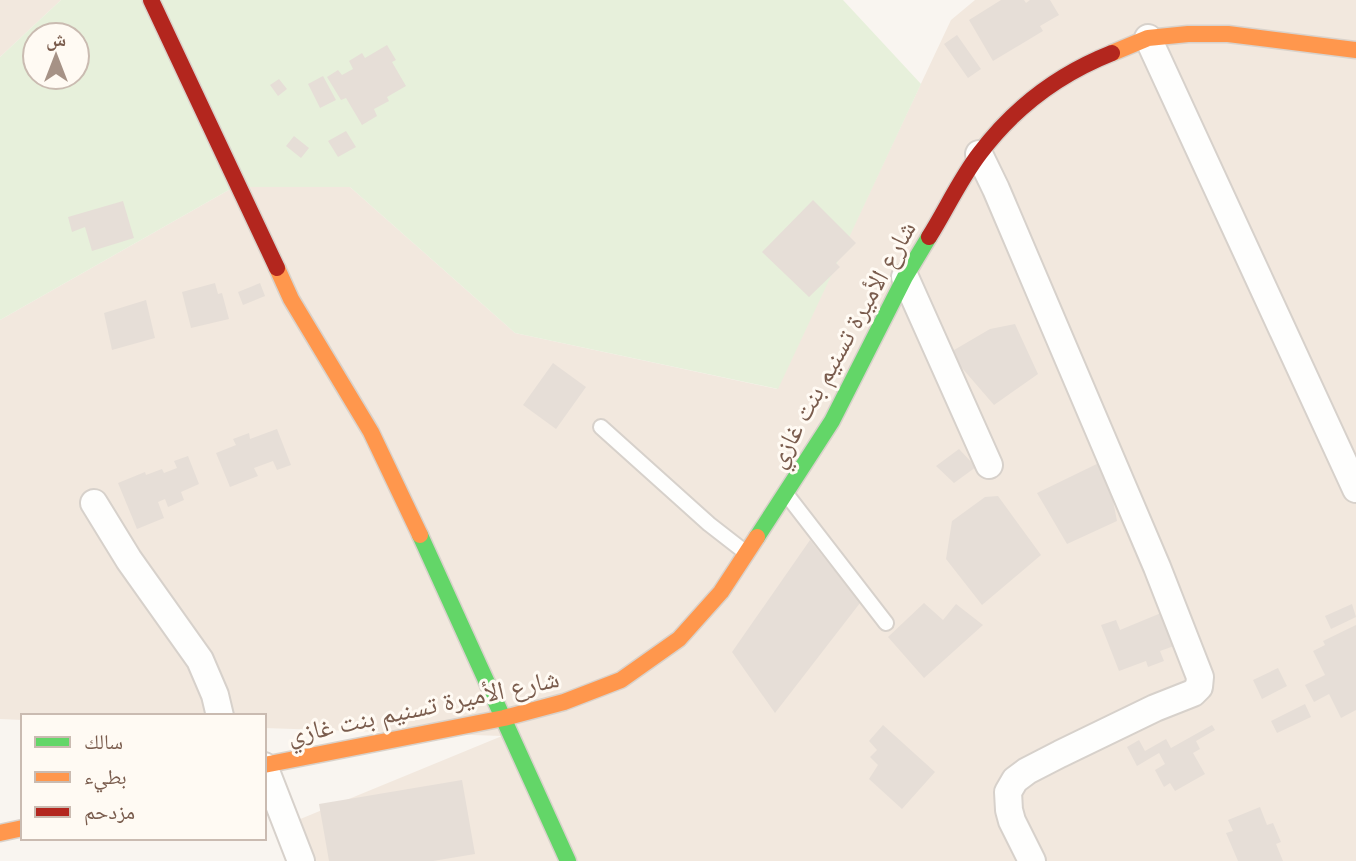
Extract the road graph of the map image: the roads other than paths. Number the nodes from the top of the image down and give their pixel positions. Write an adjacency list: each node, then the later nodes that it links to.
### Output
1 (151, 0): 14 (main road)
2 (1148, 38): 3 (main road, شارع الأميرة تسنيم بنت غازي); 4 (main road, شارع الأميرة تسنيم بنت غازي); 8 (street)
3 (1356, 50)
4 (979, 154): 5 (main road, شارع الأميرة تسنيم بنت غازي); 21 (street)
5 (905, 277): 7 (street); 9 (main road, شارع الأميرة تسنيم بنت غازي)
6 (601, 427): 11 (lane)
7 (989, 465)
8 (1356, 489)
9 (786, 494): 11 (main road, شارع الأميرة تسنيم بنت غازي); 12 (lane)
10 (94, 503): 13 (street)
11 (746, 553): 14 (main road, شارع الأميرة تسنيم بنت غازي)
12 (886, 622)
13 (220, 714)
14 (504, 718): 15 (main road, شارع الأميرة تسنيم بنت غازي); 20 (main road)
15 (266, 766)
16 (266, 771): 19 (street)
17 (21, 829): 18 (main road)
18 (0, 834)
19 (301, 861)
20 (568, 861)
21 (1032, 861)

